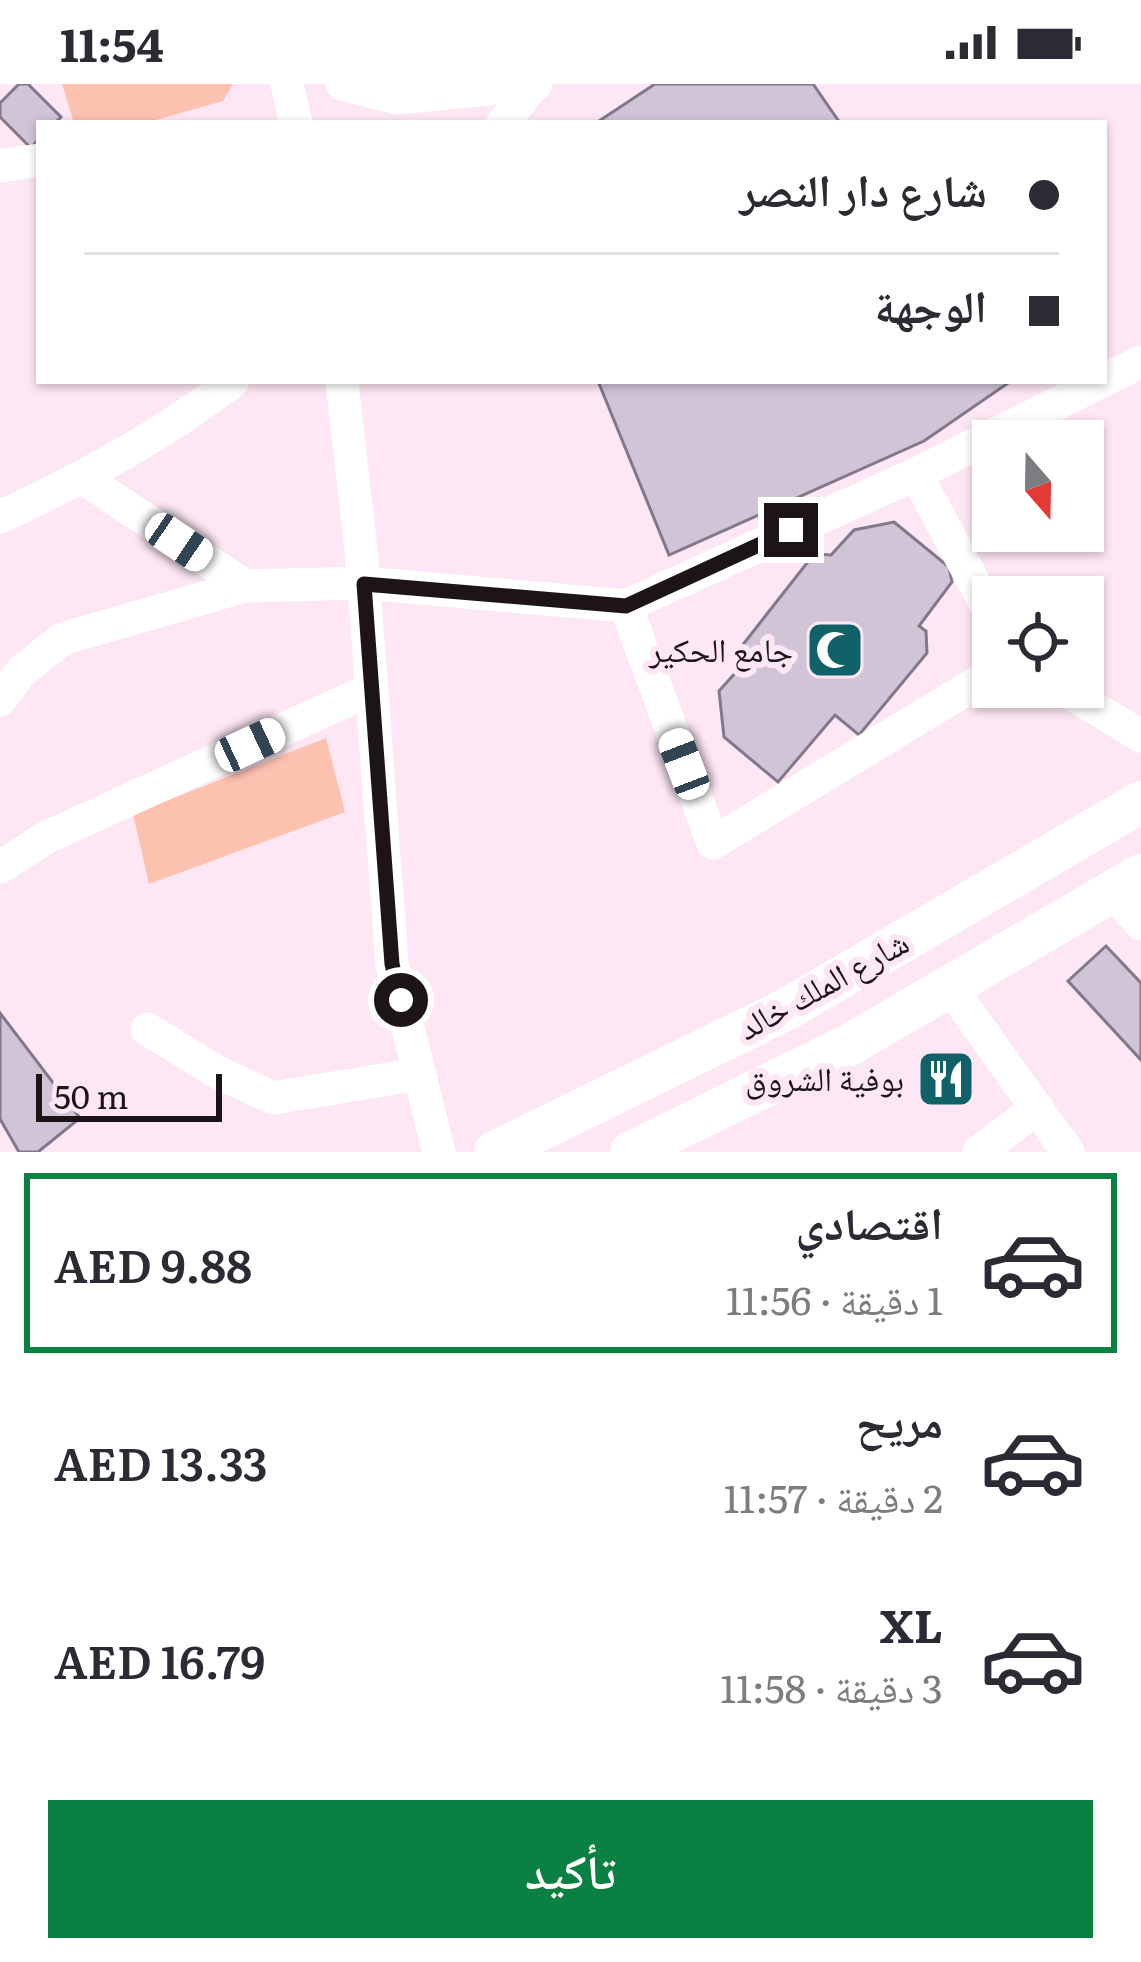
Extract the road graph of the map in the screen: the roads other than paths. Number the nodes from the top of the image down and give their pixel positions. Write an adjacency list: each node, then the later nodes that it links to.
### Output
1 (287, 84): 5 (street)
2 (342, 84): 4 (street)
3 (534, 85): 4 (street); 6 (street)
4 (451, 89)
5 (286, 120)
6 (505, 120)
7 (36, 160): 8 (street)
8 (0, 166)
9 (1141, 362): 10 (street)
10 (1107, 379)
11 (229, 384): 15 (street)
12 (342, 384): 18 (street)
13 (1097, 384): 14 (street)
14 (916, 474): 17 (street); 20 (street)
15 (82, 477): 16 (street); 19 (street)
16 (0, 517)
17 (972, 579)
18 (364, 584): 19 (street); 20 (street); 22 (street)
19 (245, 586): 23 (street)
20 (626, 606): 21 (street)
21 (972, 686)
22 (372, 689): 27 (street); 32 (street)
23 (0, 700)
24 (1095, 708): 25 (street)
25 (1141, 736)
26 (1141, 802): 35 (main road, شارع الملك خالد)
27 (0, 867)
28 (1126, 884): 29 (street); 30 (main road, شارع الملك خالد)
29 (1141, 923)
30 (950, 987): 33 (street); 36 (main road, شارع الملك خالد)
31 (147, 1029): 32 (street)
32 (419, 1074): 34 (street)
33 (1037, 1108): 37 (street); 38 (street)
34 (439, 1152)
35 (495, 1152)
36 (631, 1152)
37 (979, 1152)
38 (1068, 1152)

